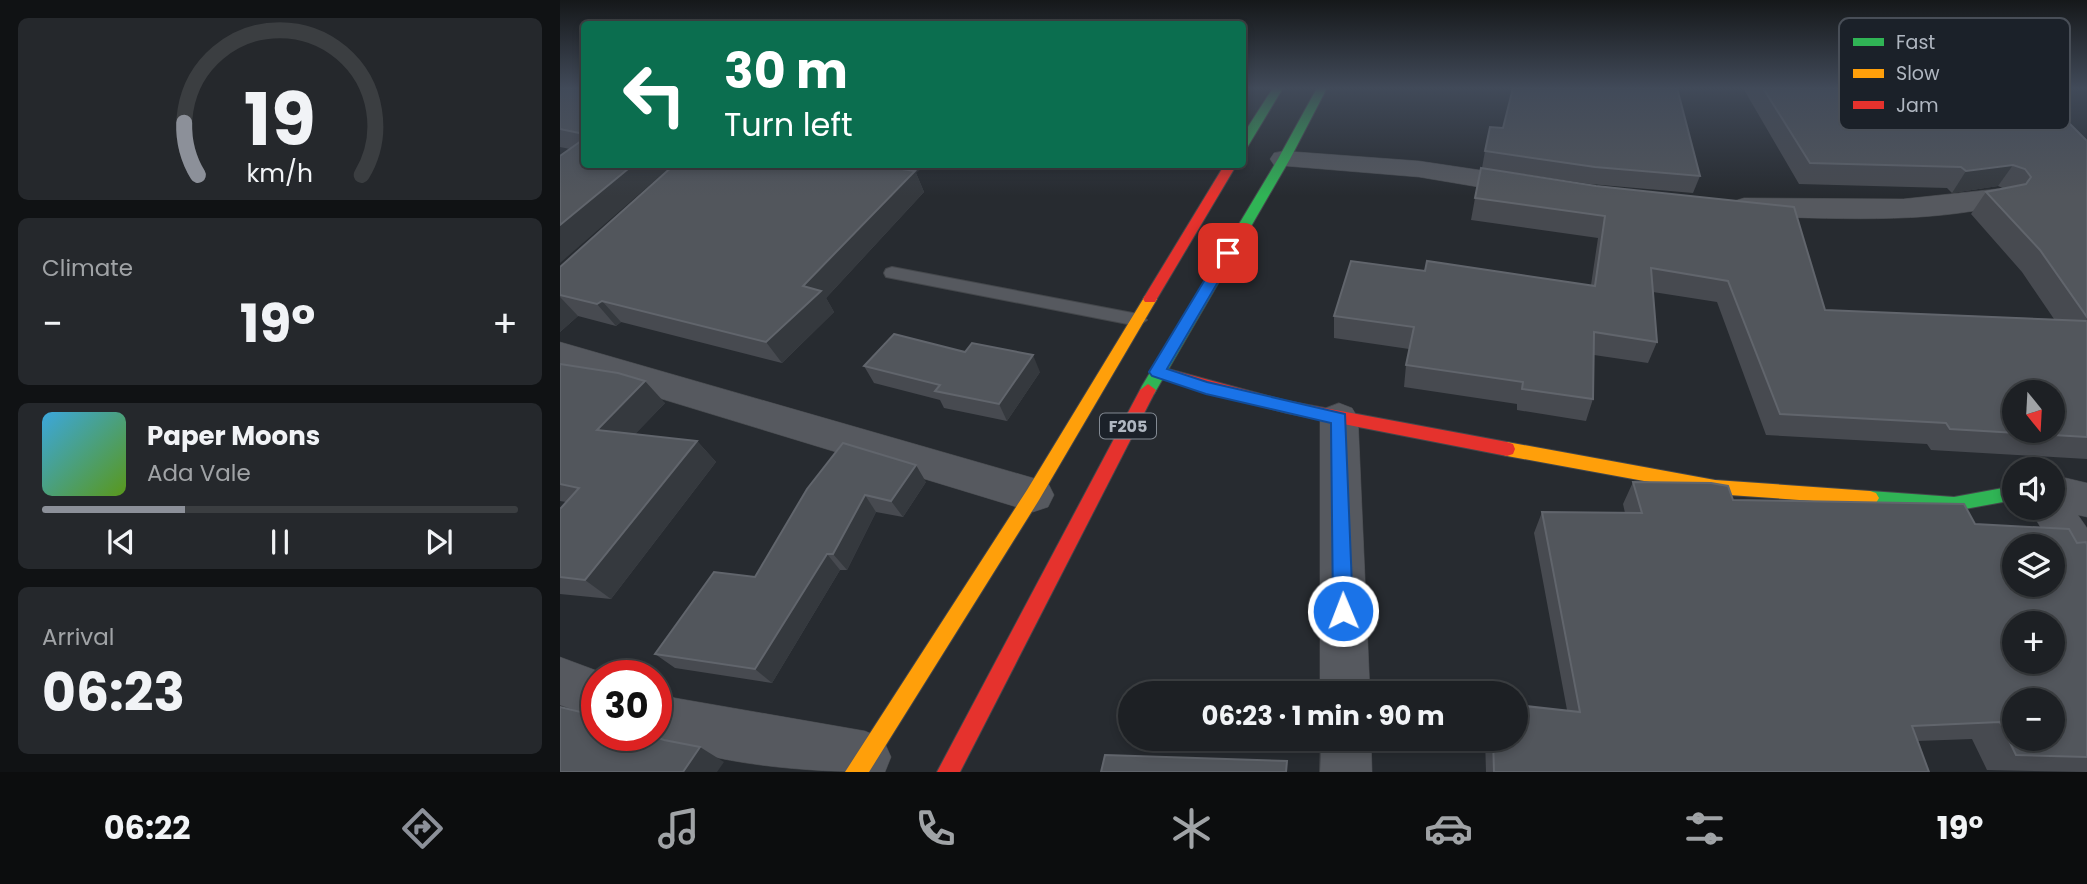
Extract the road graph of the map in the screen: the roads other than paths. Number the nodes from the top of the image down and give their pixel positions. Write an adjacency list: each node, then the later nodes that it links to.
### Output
1 (1256, 124): 3 (main road)
2 (1303, 124): 4 (main road, F205)
3 (1246, 140)
4 (1284, 159): 6 (street); 12 (main road, F205)
5 (1229, 168): 10 (main road, F205)
6 (1550, 190)
7 (1998, 198): 8 (street)
8 (1715, 207)
9 (892, 274): 10 (lane)
10 (1138, 320): 14 (main road, F205)
11 (560, 355): 14 (street)
12 (1157, 372): 13 (main road); 26 (main road, F205)
13 (1339, 418): 15 (main road); 21 (street)
14 (1033, 495): 25 (main road, F205)
15 (2002, 495)
16 (2065, 495): 17 (street)
17 (2087, 500)
18 (2057, 520): 19 (street)
19 (2087, 564)
20 (560, 681): 22 (street)
21 (1345, 681)
22 (581, 688)
23 (672, 722): 25 (street)
24 (1346, 751): 27 (street)
25 (860, 765)
26 (948, 772)
27 (1346, 772)

